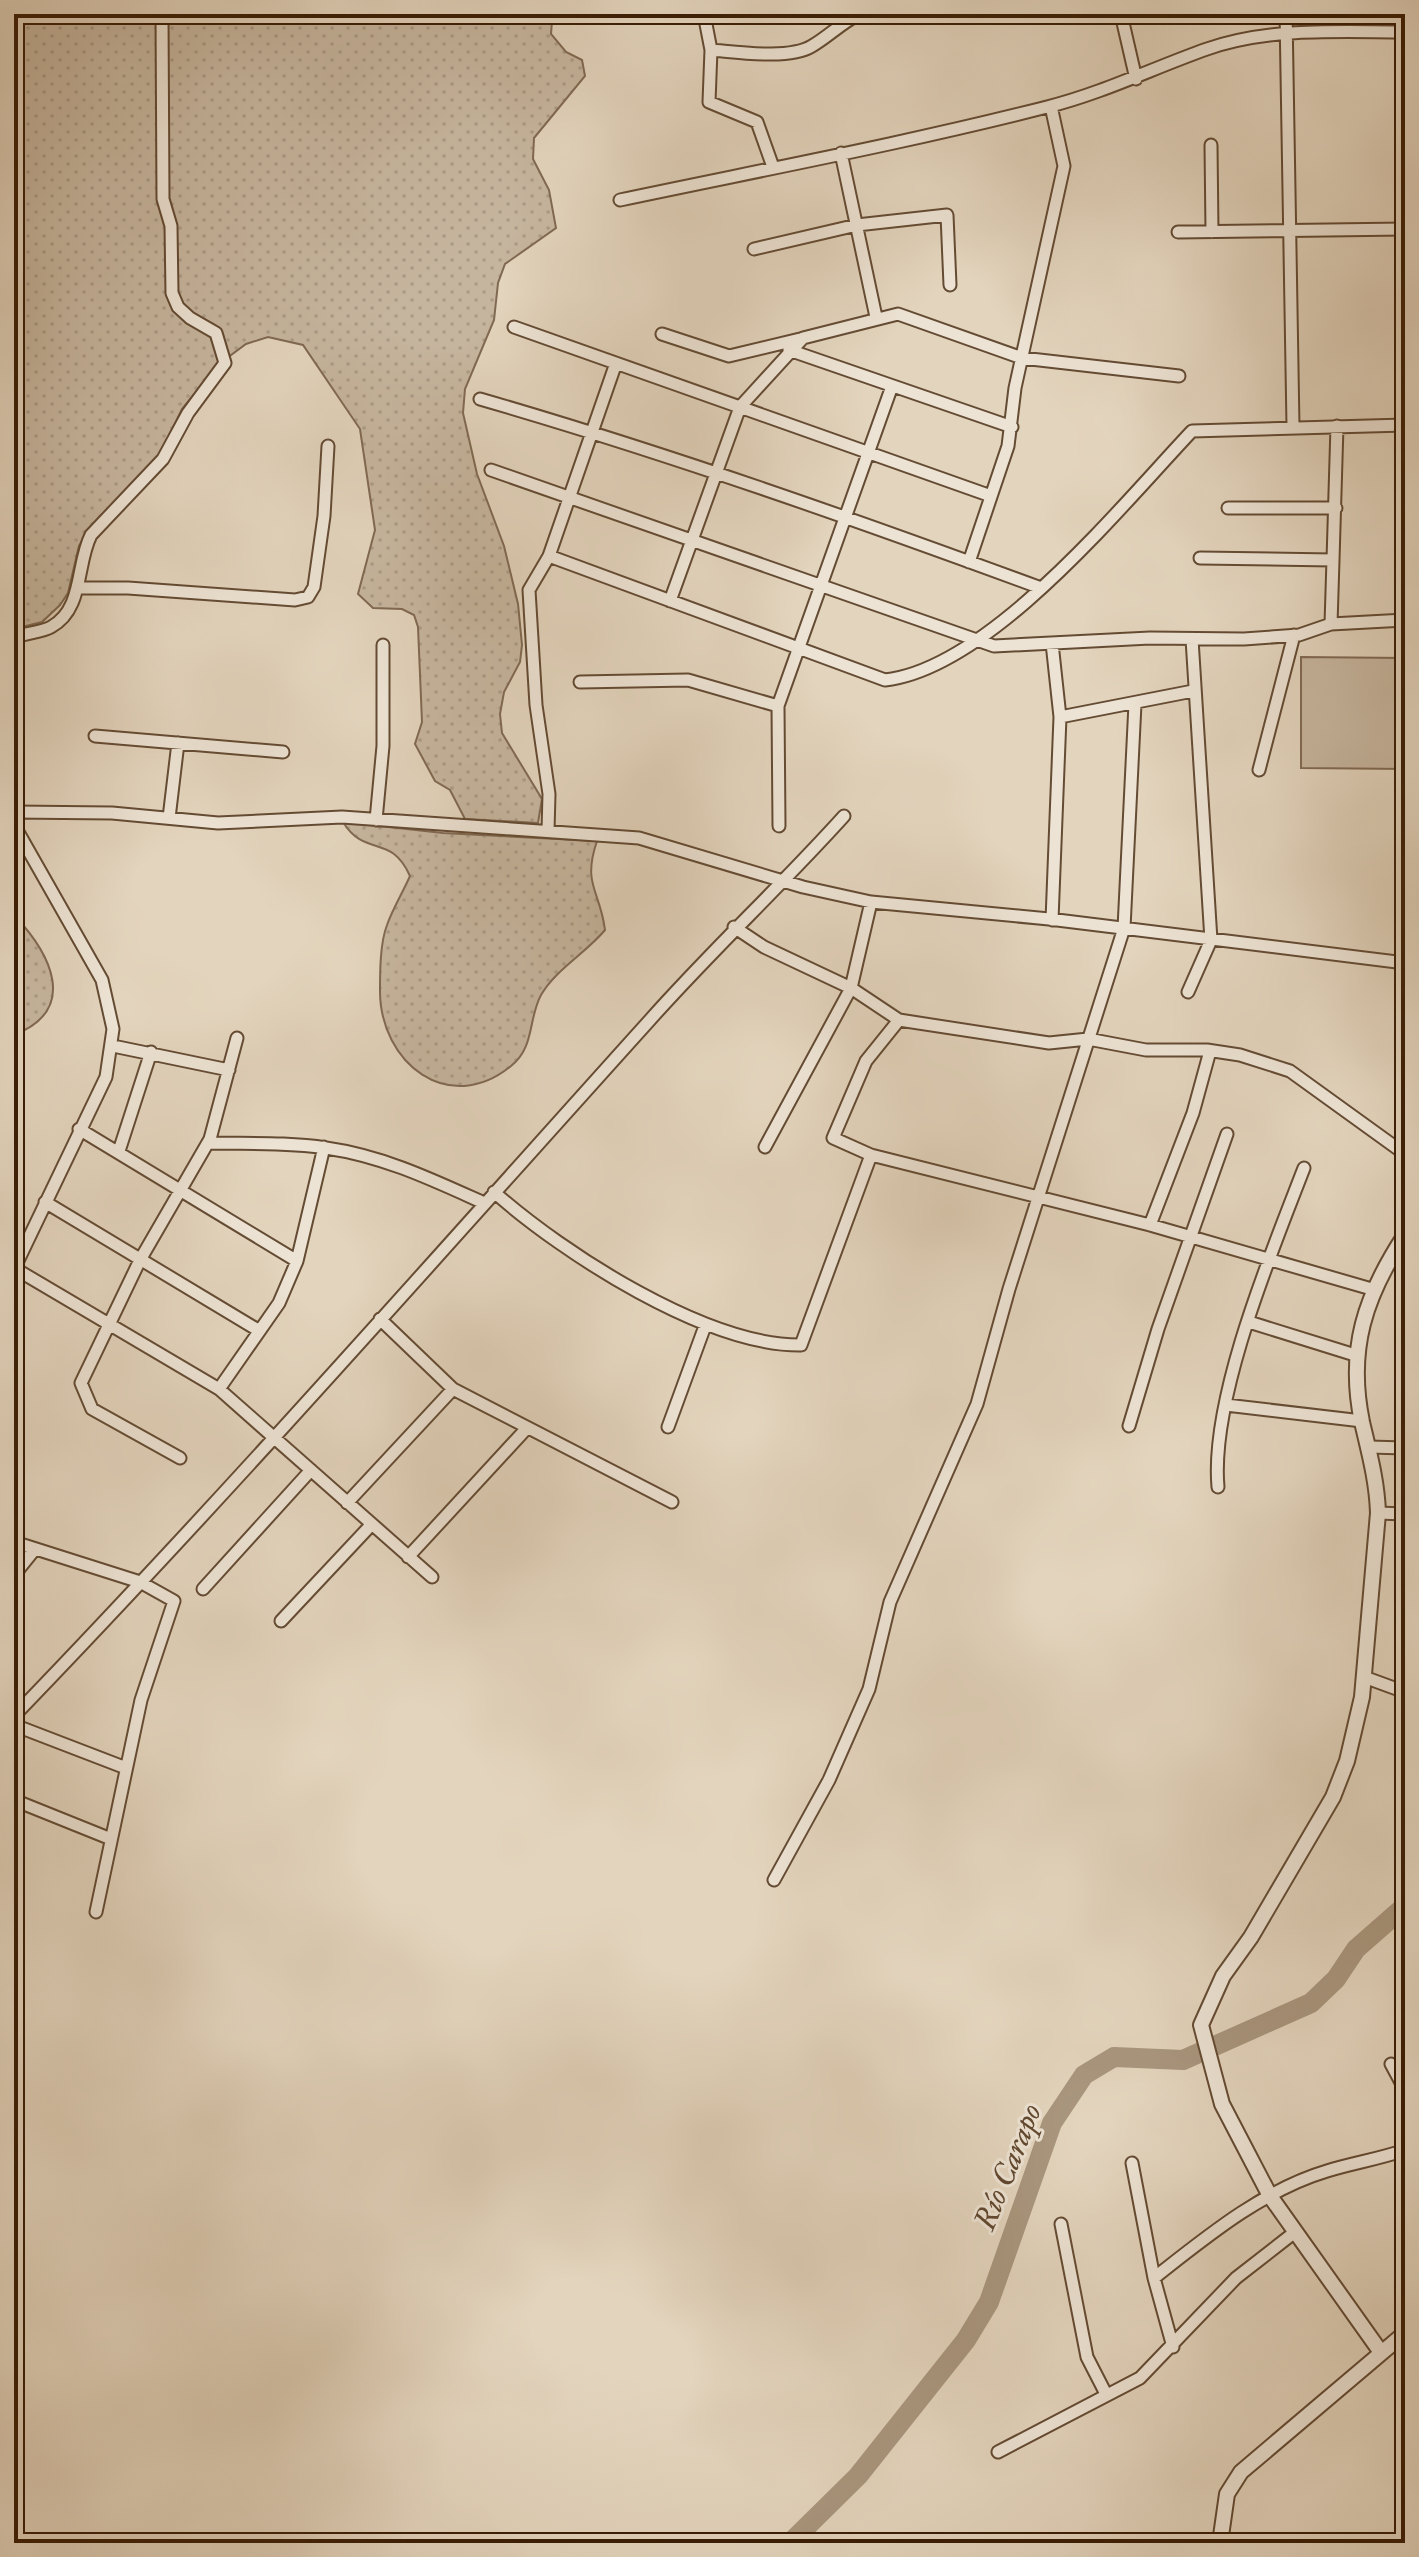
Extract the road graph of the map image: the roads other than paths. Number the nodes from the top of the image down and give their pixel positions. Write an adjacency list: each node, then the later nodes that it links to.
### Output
1 (162, 14): 53 (street)
2 (704, 14): 8 (street)
3 (859, 14): 8 (street)
4 (1121, 14): 9 (street)
5 (1286, 14): 7 (street)
6 (1405, 32): 7 (street)
7 (1286, 33): 9 (street); 19 (street)
8 (711, 50): 13 (street)
9 (1136, 79): 10 (street)
10 (1051, 106): 12 (street); 27 (street)
11 (1211, 145): 18 (street)
12 (841, 153): 13 (street); 15 (street)
13 (773, 167): 14 (street)
14 (620, 200)
15 (857, 225): 20 (street); 21 (street); 22 (street)
16 (1405, 229): 19 (street)
17 (1178, 232): 18 (street)
18 (1212, 232): 19 (street)
19 (1288, 232): 34 (street)
20 (754, 249)
21 (950, 285)
22 (876, 317): 25 (street); 27 (street)
23 (514, 327): 28 (street)
24 (662, 334): 25 (street)
25 (803, 338): 26 (street)
26 (789, 350): 30 (street); 32 (street)
27 (1022, 358): 29 (street); 36 (street)
28 (616, 363): 32 (street); 37 (street)
29 (1179, 376)
30 (892, 386): 36 (street); 39 (street)
31 (480, 399): 37 (street)
32 (740, 407): 39 (street); 41 (street)
33 (1405, 425): 35 (street)
34 (1293, 426): 35 (street); 54 (street)
35 (1337, 426): 45 (street)
36 (1012, 427): 42 (street)
37 (590, 431): 41 (street); 43 (street)
38 (328, 446): 53 (street)
39 (869, 452): 42 (street); 46 (street)
40 (491, 470): 43 (street)
41 (714, 474): 46 (street); 47 (street)
42 (991, 496): 51 (street)
43 (568, 498): 47 (street); 48 (street)
44 (1228, 508): 45 (street)
45 (1336, 508): 50 (street)
46 (846, 516): 51 (street); 52 (street)
47 (691, 539): 52 (street); 55 (street)
48 (549, 556): 55 (street); 80 (street)
49 (1200, 558): 50 (street)
50 (1333, 560): 57 (street)
51 (969, 562): 54 (street)
52 (821, 583): 60 (street); 64 (street)
53 (78, 588): 59 (street)
54 (1041, 588): 60 (street)
55 (670, 601): 64 (street)
56 (1405, 620): 57 (street)
57 (1331, 624): 58 (street)
58 (1294, 635): 61 (street); 73 (street)
59 (14, 638)
60 (977, 639): 62 (street); 64 (street)
61 (1192, 639): 62 (street); 66 (street)
62 (1052, 643): 69 (street)
63 (383, 645): 77 (street)
64 (799, 647): 68 (street)
65 (580, 682): 68 (street)
66 (1193, 691): 67 (street); 86 (street)
67 (1135, 704): 69 (street); 85 (street)
68 (778, 706): 79 (street)
69 (1060, 717): 83 (street)
70 (95, 736): 71 (street)
71 (178, 743): 72 (street); 76 (street)
72 (283, 752)
73 (1259, 770)
74 (14, 812): 76 (street)
75 (844, 816): 81 (street)
76 (169, 818): 77 (street)
77 (376, 820): 80 (street)
78 (14, 825): 93 (street)
79 (779, 826)
80 (548, 831): 81 (street)
81 (786, 881): 82 (street); 84 (street)
82 (871, 902): 83 (street); 88 (street)
83 (1052, 920): 85 (street)
84 (734, 927): 88 (street); 107 (street)
85 (1124, 928): 86 (street); 92 (street)
86 (1211, 940): 87 (street); 89 (street)
87 (1405, 963)
88 (851, 988): 90 (street); 101 (street)
89 (1188, 992)
90 (899, 1020): 92 (street); 104 (street)
91 (237, 1038): 96 (street)
92 (1088, 1039): 94 (street); 108 (street)
93 (113, 1046): 95 (street); 97 (street)
94 (1210, 1051): 103 (street); 111 (street)
95 (151, 1052): 96 (street); 102 (street)
96 (229, 1070): 99 (street)
97 (79, 1129): 102 (street); 109 (street)
98 (1227, 1134): 113 (street)
99 (208, 1143): 100 (street); 106 (street)
100 (324, 1147): 110 (street); 116 (street)
101 (765, 1147)
102 (119, 1151): 106 (street)
103 (1405, 1154)
104 (871, 1155): 108 (street); 122 (street)
105 (1304, 1168): 114 (street)
106 (179, 1188): 115 (street); 116 (street)
107 (494, 1192): 110 (street); 122 (street)
108 (1041, 1198): 111 (street); 158 (street)
109 (45, 1202): 115 (street); 117 (street)
110 (484, 1203): 119 (street)
111 (1150, 1225): 113 (street)
112 (1405, 1235): 118 (street)
113 (1191, 1236): 114 (street); 129 (street)
114 (1270, 1257): 118 (street); 121 (street)
115 (140, 1260): 120 (street); 123 (street)
116 (297, 1261): 123 (street)
117 (14, 1268): 120 (street)
118 (1375, 1290): 124 (street)
119 (380, 1319): 126 (street); 132 (street)
120 (108, 1320): 125 (street); 135 (street)
121 (1249, 1322): 124 (street); 127 (street)
122 (705, 1326): 130 (street)
123 (258, 1330): 125 (street)
124 (1355, 1355): 128 (street)
125 (219, 1389): 132 (street)
126 (453, 1389): 131 (street); 139 (street)
127 (1226, 1405): 128 (street); 137 (street)
128 (1362, 1421): 133 (street)
129 (1129, 1426)
130 (668, 1427)
131 (527, 1428): 138 (street); 145 (street)
132 (273, 1437): 136 (street); 148 (street)
133 (1369, 1447): 134 (street); 140 (street)
134 (1405, 1448)
135 (180, 1458)
136 (311, 1470): 139 (street); 149 (street)
137 (1218, 1487)
138 (672, 1502)
139 (347, 1503): 142 (street)
140 (1378, 1513): 141 (street); 151 (street)
141 (1405, 1514)
142 (371, 1525): 145 (street); 150 (street)
143 (14, 1542): 144 (street)
144 (35, 1549): 146 (street); 148 (street)
145 (408, 1557): 147 (street)
146 (14, 1575)
147 (432, 1577)
148 (140, 1582): 153 (street); 155 (street)
149 (203, 1589)
150 (281, 1621)
151 (1364, 1677): 152 (street); 164 (street)
152 (1405, 1692)
153 (14, 1716)
154 (14, 1725): 155 (street)
155 (126, 1768): 157 (street)
156 (14, 1800): 157 (street)
157 (111, 1839): 159 (street)
158 (774, 1880)
159 (96, 1912)
160 (1391, 2064): 161 (street)
161 (1405, 2090)
162 (1405, 2150): 164 (street)
163 (1132, 2163): 167 (street)
164 (1270, 2196): 166 (street); 167 (street)
165 (1061, 2224): 171 (street)
166 (1295, 2232): 169 (street); 170 (street)
167 (1154, 2278): 169 (street)
168 (1405, 2333): 170 (street)
169 (1173, 2347): 171 (street)
170 (1380, 2351): 173 (street)
171 (1106, 2394): 172 (street)
172 (998, 2452)
173 (1220, 2543)

